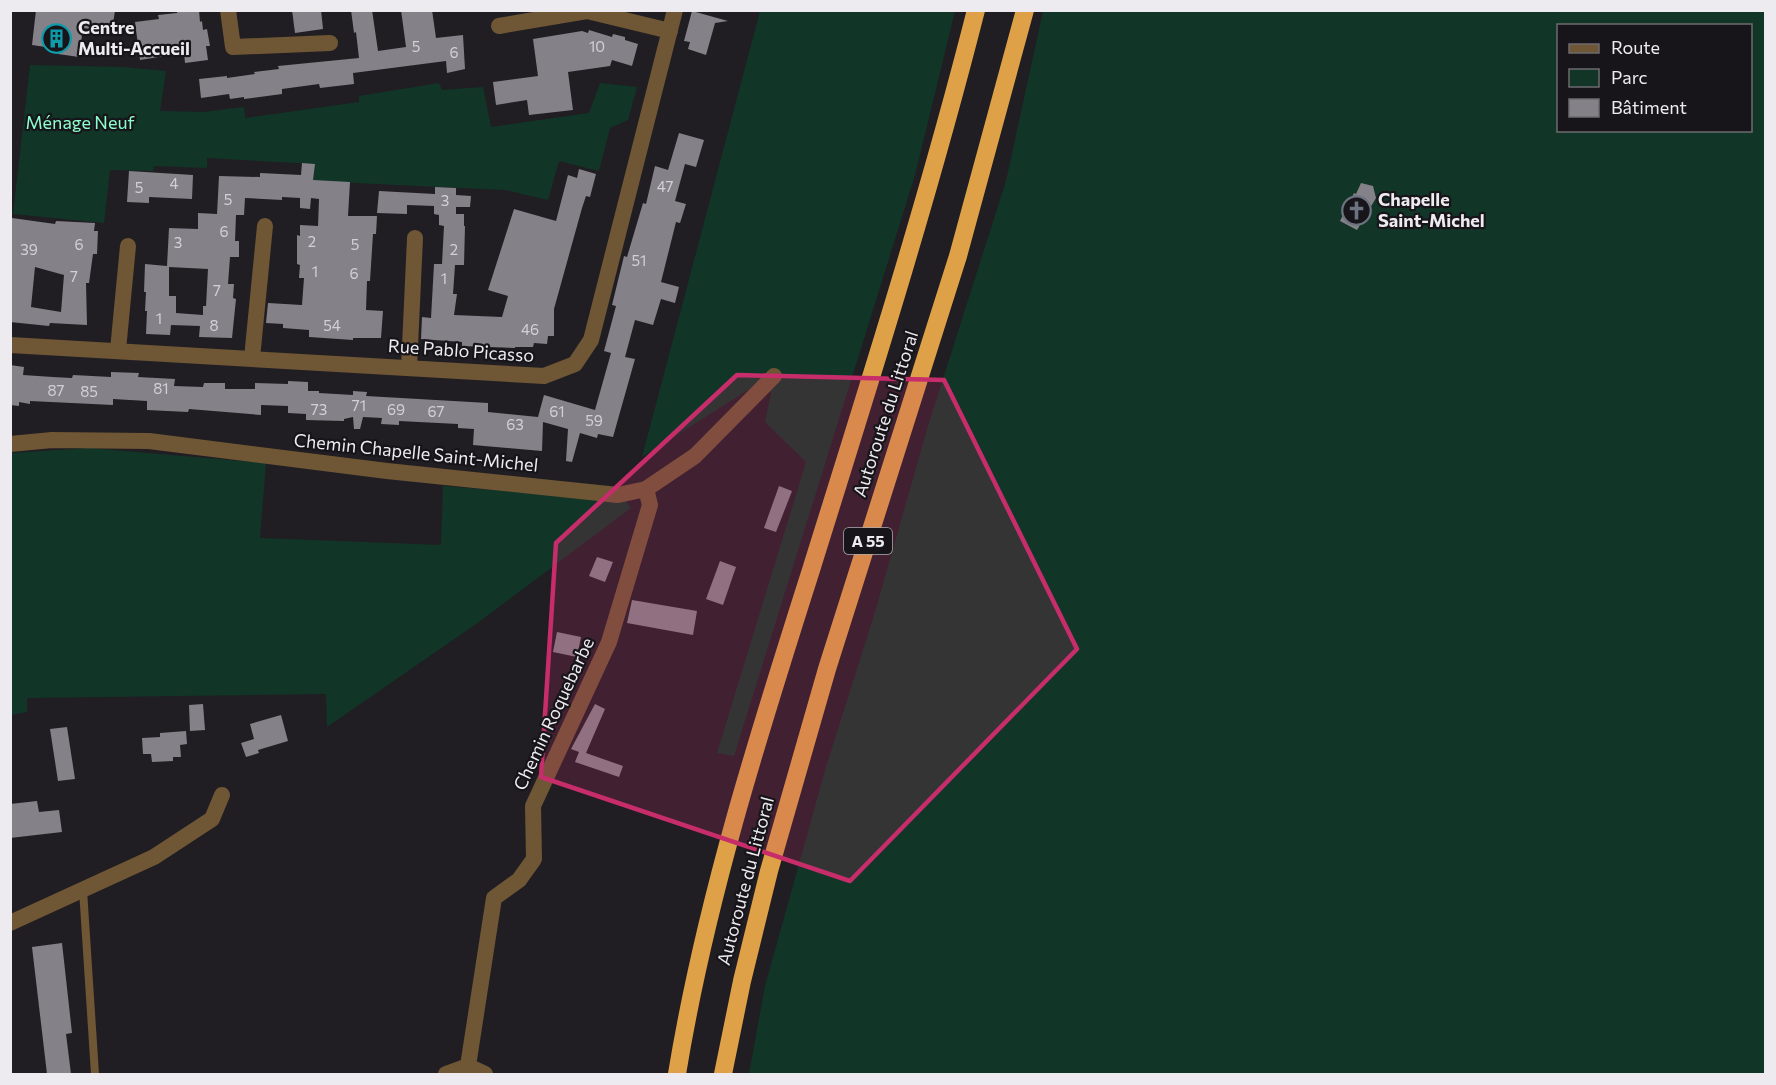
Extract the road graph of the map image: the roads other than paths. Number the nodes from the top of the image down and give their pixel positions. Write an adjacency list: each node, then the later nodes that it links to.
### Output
1 (228, 10): 7 (street)
2 (675, 10): 6 (street, Rue Pablo Picasso)
3 (976, 10): 25 (highway, Autoroute du Littoral / A 55)
4 (1025, 10): 26 (highway, Autoroute du Littoral / A 55)
5 (499, 26): 6 (street)
6 (670, 31): 14 (street, Rue Pablo Picasso)
7 (330, 43)
8 (265, 226): 13 (street)
9 (415, 238): 14 (street)
10 (128, 246): 12 (street)
11 (10, 345): 12 (street, Rue Pablo Picasso)
12 (118, 350): 13 (street, Rue Pablo Picasso)
13 (252, 358): 14 (street, Rue Pablo Picasso)
14 (409, 368)
15 (774, 376): 17 (street, Chemin Chapelle Saint-Michel)
16 (10, 444): 17 (street, Chemin Chapelle Saint-Michel)
17 (646, 489): 21 (street, Chemin Roquebarbe)
18 (222, 795): 19 (street)
19 (83, 890): 20 (street); 22 (lane)
20 (10, 923)
21 (468, 1066): 23 (street); 24 (street)
22 (95, 1074)
23 (446, 1074)
24 (485, 1074)
25 (677, 1074)
26 (723, 1074)

